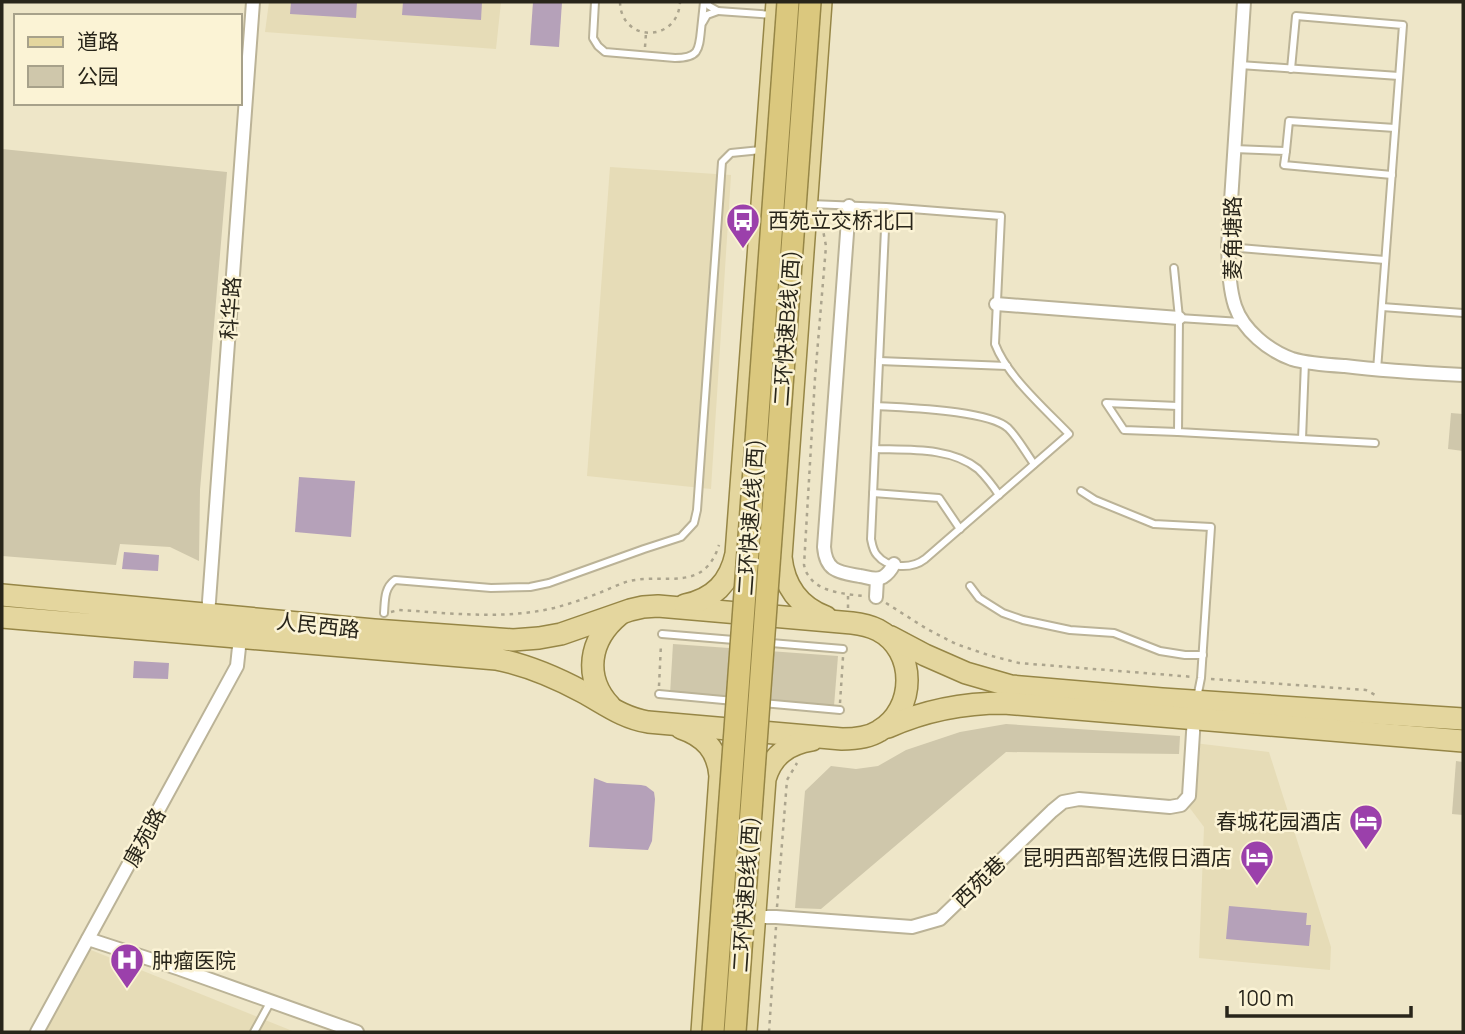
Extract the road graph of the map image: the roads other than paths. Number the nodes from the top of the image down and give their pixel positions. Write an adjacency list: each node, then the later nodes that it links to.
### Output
1 (253, 2): 55 (street, 科华路)
2 (595, 2): 9 (lane)
3 (705, 2): 8 (lane); 9 (lane)
4 (810, 2): 84 (highway, 二环快速B线(西), bridge)
5 (821, 2): 18 (main road)
6 (1244, 2): 10 (street, 菱角塘路)
7 (780, 6): 8 (lane); 15 (main road); 83 (highway, 二环快速A线(西), bridge)
8 (718, 11): 9 (lane)
9 (702, 23)
10 (1240, 65): 11 (lane); 14 (street, 菱角塘路)
11 (1291, 69): 12 (lane); 12 (lane)
12 (1399, 76): 13 (lane)
13 (1395, 128): 16 (lane); 17 (lane)
14 (1234, 149): 16 (lane); 21 (street, 菱角塘路)
15 (766, 150): 40 (main road); 54 (lane)
16 (1286, 151): 17 (lane)
17 (1392, 175): 22 (lane)
18 (813, 204): 19 (lane); 41 (main road)
19 (849, 206): 20 (lane); 48 (street)
20 (886, 207): 24 (lane); 29 (lane)
21 (1228, 247): 22 (lane); 28 (street, 菱角塘路)
22 (1385, 260): 25 (lane)
23 (1174, 268): 27 (lane)
24 (996, 304): 27 (street); 31 (lane)
25 (1382, 307): 26 (lane); 32 (lane)
26 (1463, 313)
27 (1179, 318): 28 (lane); 35 (lane)
28 (1243, 322): 30 (street, 菱角塘路)
29 (879, 361): 31 (lane); 34 (lane)
30 (1305, 362): 32 (street, 菱角塘路); 37 (lane)
31 (1007, 366): 42 (lane)
32 (1377, 370): 33 (street, 菱角塘路)
33 (1463, 375)
34 (877, 406): 39 (lane); 42 (lane)
35 (1178, 406): 36 (lane); 36 (lane)
36 (1178, 432): 37 (lane)
37 (1302, 439): 38 (lane)
38 (1375, 443)
39 (875, 449): 44 (lane); 45 (lane)
40 (744, 454): 41 (main road); 52 (main road)
41 (788, 457): 57 (main road)
42 (1034, 464): 45 (lane)
43 (1081, 491): 62 (lane)
44 (873, 493): 46 (lane); 47 (lane)
45 (999, 495): 46 (lane)
46 (960, 528): 47 (lane)
47 (894, 564): 48 (street)
48 (877, 579): 51 (street)
49 (970, 586): 62 (lane)
50 (2, 595): 55 (main road, 人民西路)
51 (876, 597)
52 (658, 606): 53 (main road, 人民西路); 57 (main road, 人民西路)
53 (630, 610): 55 (main road, 人民西路); 68 (main road)
54 (384, 613)
55 (208, 615)
56 (2, 617): 60 (main road, 人民西路)
57 (850, 617): 58 (main road, 人民西路)
58 (880, 631): 66 (main road); 71 (main road, 人民西路)
59 (662, 634): 61 (lane)
60 (240, 638): 68 (main road, 人民西路); 77 (street, 康苑路)
61 (843, 649)
62 (1203, 655): 66 (lane)
63 (659, 694): 64 (lane)
64 (743, 701)
65 (757, 703): 67 (lane)
66 (1195, 709): 69 (main road); 71 (main road); 73 (main road); 76 (street, 西苑巷)
67 (840, 710)
68 (621, 715): 70 (main road, 人民西路)
69 (1463, 719)
70 (648, 722): 72 (main road, 人民西路); 74 (main road)
71 (870, 735): 72 (main road, 人民西路)
72 (842, 739): 75 (main road)
73 (1463, 741)
74 (716, 839): 75 (main road); 82 (main road)
75 (760, 843): 76 (main road)
76 (754, 917): 85 (main road)
77 (88, 939): 78 (street); 79 (street, 康苑路)
78 (271, 1002): 80 (lane); 81 (street)
79 (37, 1032)
80 (254, 1032)
81 (357, 1032)
82 (702, 1032)
83 (713, 1032)
84 (735, 1032)
85 (746, 1032)

